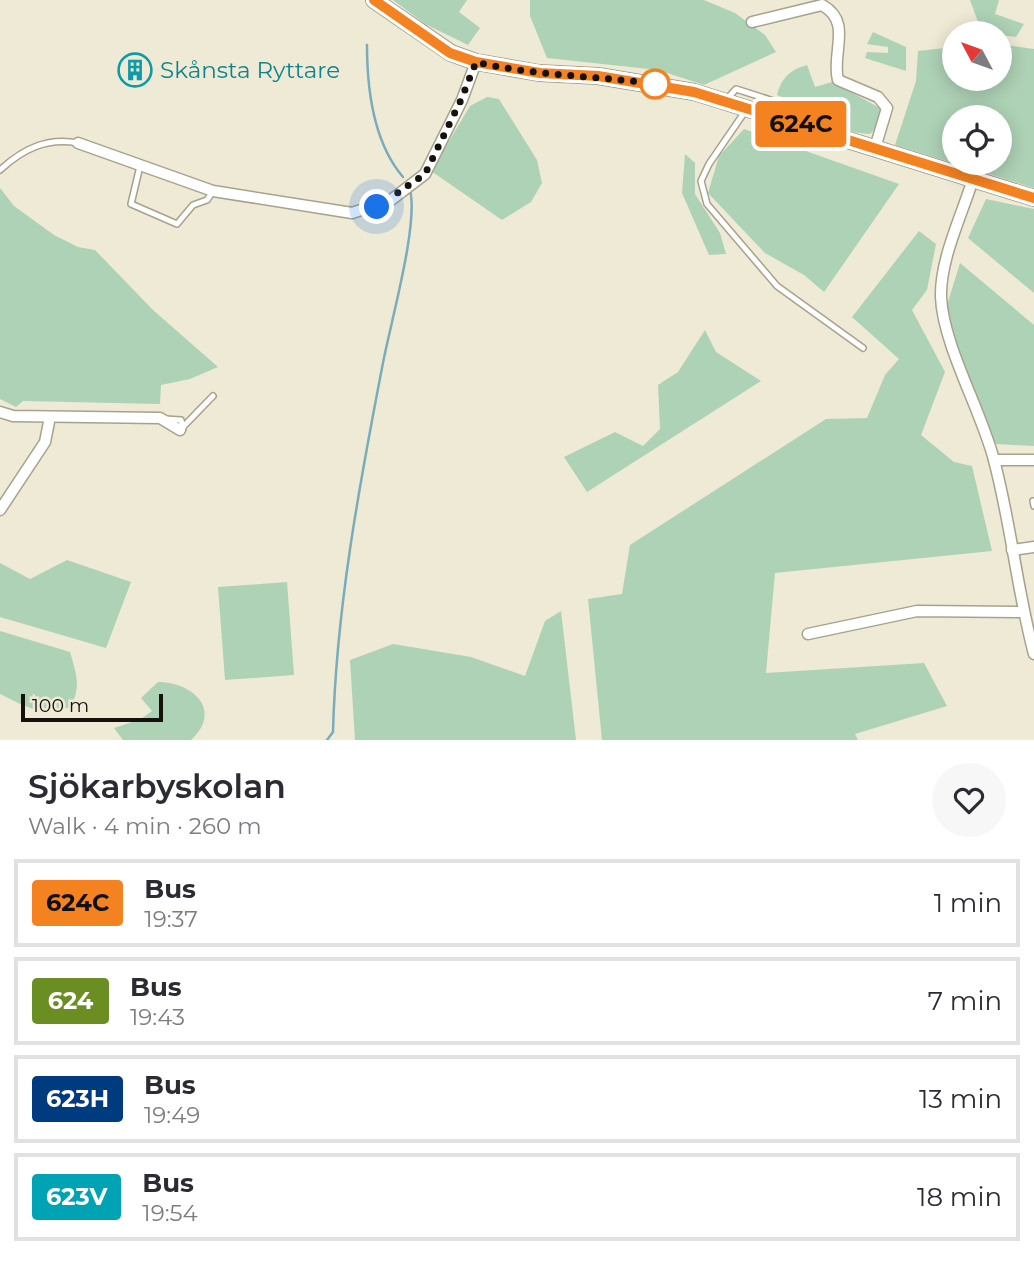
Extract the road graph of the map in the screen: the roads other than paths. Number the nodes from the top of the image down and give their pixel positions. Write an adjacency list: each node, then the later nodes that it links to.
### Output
1 (374, 0): 4 (street)
2 (810, 4): 3 (street); 9 (street)
3 (752, 22)
4 (476, 62): 5 (street); 13 (street)
5 (725, 101): 6 (street); 7 (lane)
6 (748, 108): 7 (street); 15 (lane)
7 (789, 120): 9 (street)
8 (78, 143): 10 (street); 11 (lane)
9 (875, 148): 12 (street)
10 (140, 166): 13 (street); 13 (lane)
11 (0, 170)
12 (973, 179): 14 (street); 20 (street)
13 (213, 191)
14 (1034, 198)
15 (863, 348)
16 (213, 396): 19 (lane)
17 (0, 412): 18 (street)
18 (50, 417): 19 (street); 22 (street)
19 (182, 429)
20 (994, 460): 21 (street); 24 (street)
21 (1034, 460)
22 (0, 510)
23 (1034, 547): 24 (street)
24 (1012, 550): 25 (street)
25 (1023, 612): 26 (street); 27 (street)
26 (808, 634)
27 (1034, 654)

